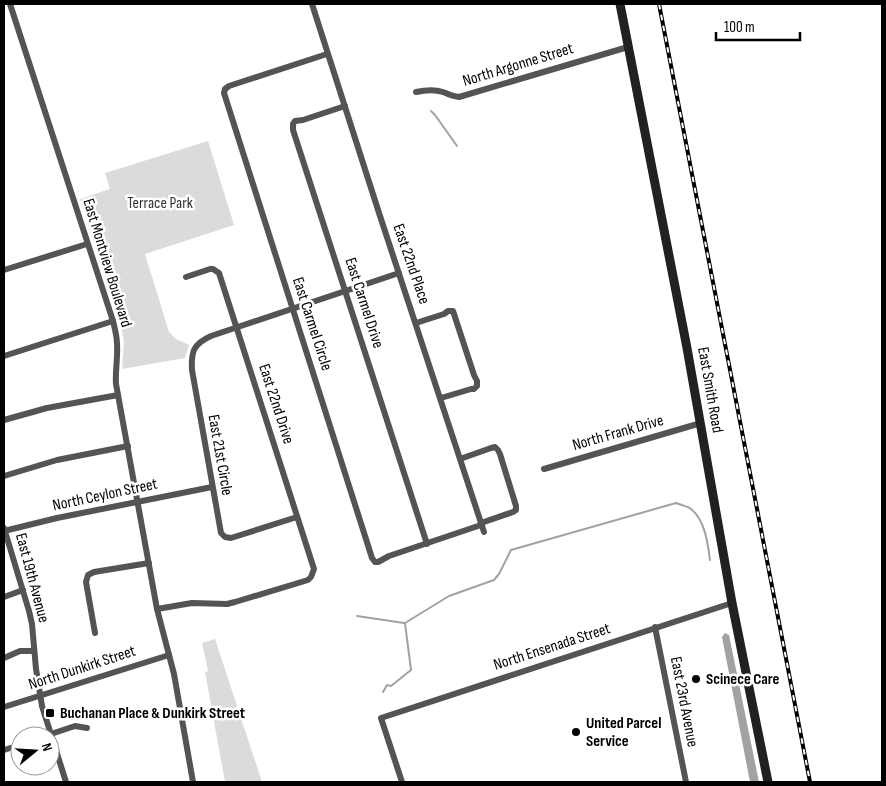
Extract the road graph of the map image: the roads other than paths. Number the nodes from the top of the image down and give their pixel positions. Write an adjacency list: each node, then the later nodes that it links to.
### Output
1 (10, 4): 8 (street, East Montview Boulevard)
2 (312, 4): 5 (street, East 22nd Place)
3 (620, 4): 4 (street, East Smith Road)
4 (628, 47): 6 (street, North Argonne Street); 21 (street, East Smith Road)
5 (327, 54): 7 (street, East 22nd Place); 13 (street, East Carmel Circle)
6 (416, 92)
7 (344, 106): 10 (street, East 22nd Place); 12 (street, East Carmel Drive)
8 (87, 244): 9 (street); 14 (street, East Montview Boulevard)
9 (4, 270)
10 (399, 273): 12 (street, East 21st Circle); 15 (street, East 22nd Place)
11 (186, 277): 16 (street, East 22nd Drive)
12 (346, 291): 13 (street, East 21st Circle); 32 (street, East Carmel Drive)
13 (293, 308): 16 (street, East 21st Circle); 32 (street, East Carmel Circle)
14 (113, 321): 17 (street); 18 (street, East Montview Boulevard)
15 (416, 323): 19 (street, East 22nd Place); 19 (street)
16 (237, 328): 26 (street, East 21st Circle); 28 (street, East 22nd Drive)
17 (4, 356)
18 (118, 396): 20 (street); 22 (street, East Montview Boulevard)
19 (440, 398): 23 (street, East 22nd Place)
20 (4, 420)
21 (701, 423): 24 (street, North Frank Drive); 36 (street, East Smith Road)
22 (128, 446): 25 (street); 27 (street, East Montview Boulevard)
23 (460, 459): 29 (street, East 22nd Place); 29 (street, East Carmel Circle)
24 (544, 469)
25 (4, 476)
26 (212, 487): 27 (street, North Ceylon Street); 28 (street, East 21st Circle)
27 (138, 502): 30 (street, North Ceylon Street); 33 (street, East Montview Boulevard)
28 (298, 517): 37 (street, East 22nd Drive)
29 (481, 524): 31 (street, East 22nd Place); 32 (street, East Carmel Circle)
30 (4, 530): 34 (street, East 19th Avenue)
31 (484, 532)
32 (427, 544)
33 (149, 563): 37 (street, East Montview Boulevard); 39 (street)
34 (23, 590): 35 (street); 40 (street, East 19th Avenue)
35 (4, 597)
36 (732, 603): 38 (street, North Ensenada Street); 53 (street, East Smith Road)
37 (157, 609): 41 (street, East Montview Boulevard)
38 (655, 627): 51 (street, North Ensenada Street); 52 (street, East 23rd Avenue)
39 (95, 633)
40 (34, 651): 42 (street); 43 (street, East 19th Avenue)
41 (169, 655): 43 (street, North Dunkirk Street); 50 (street, East Montview Boulevard)
42 (4, 658)
43 (40, 696): 44 (street, North Dunkirk Street); 45 (street, East 19th Avenue)
44 (4, 707)
45 (46, 726)
46 (88, 728): 47 (street)
47 (60, 731)
48 (60, 766): 49 (street, East 19th Avenue)
49 (66, 782)
50 (193, 782)
51 (402, 782)
52 (686, 782)
53 (768, 782)

